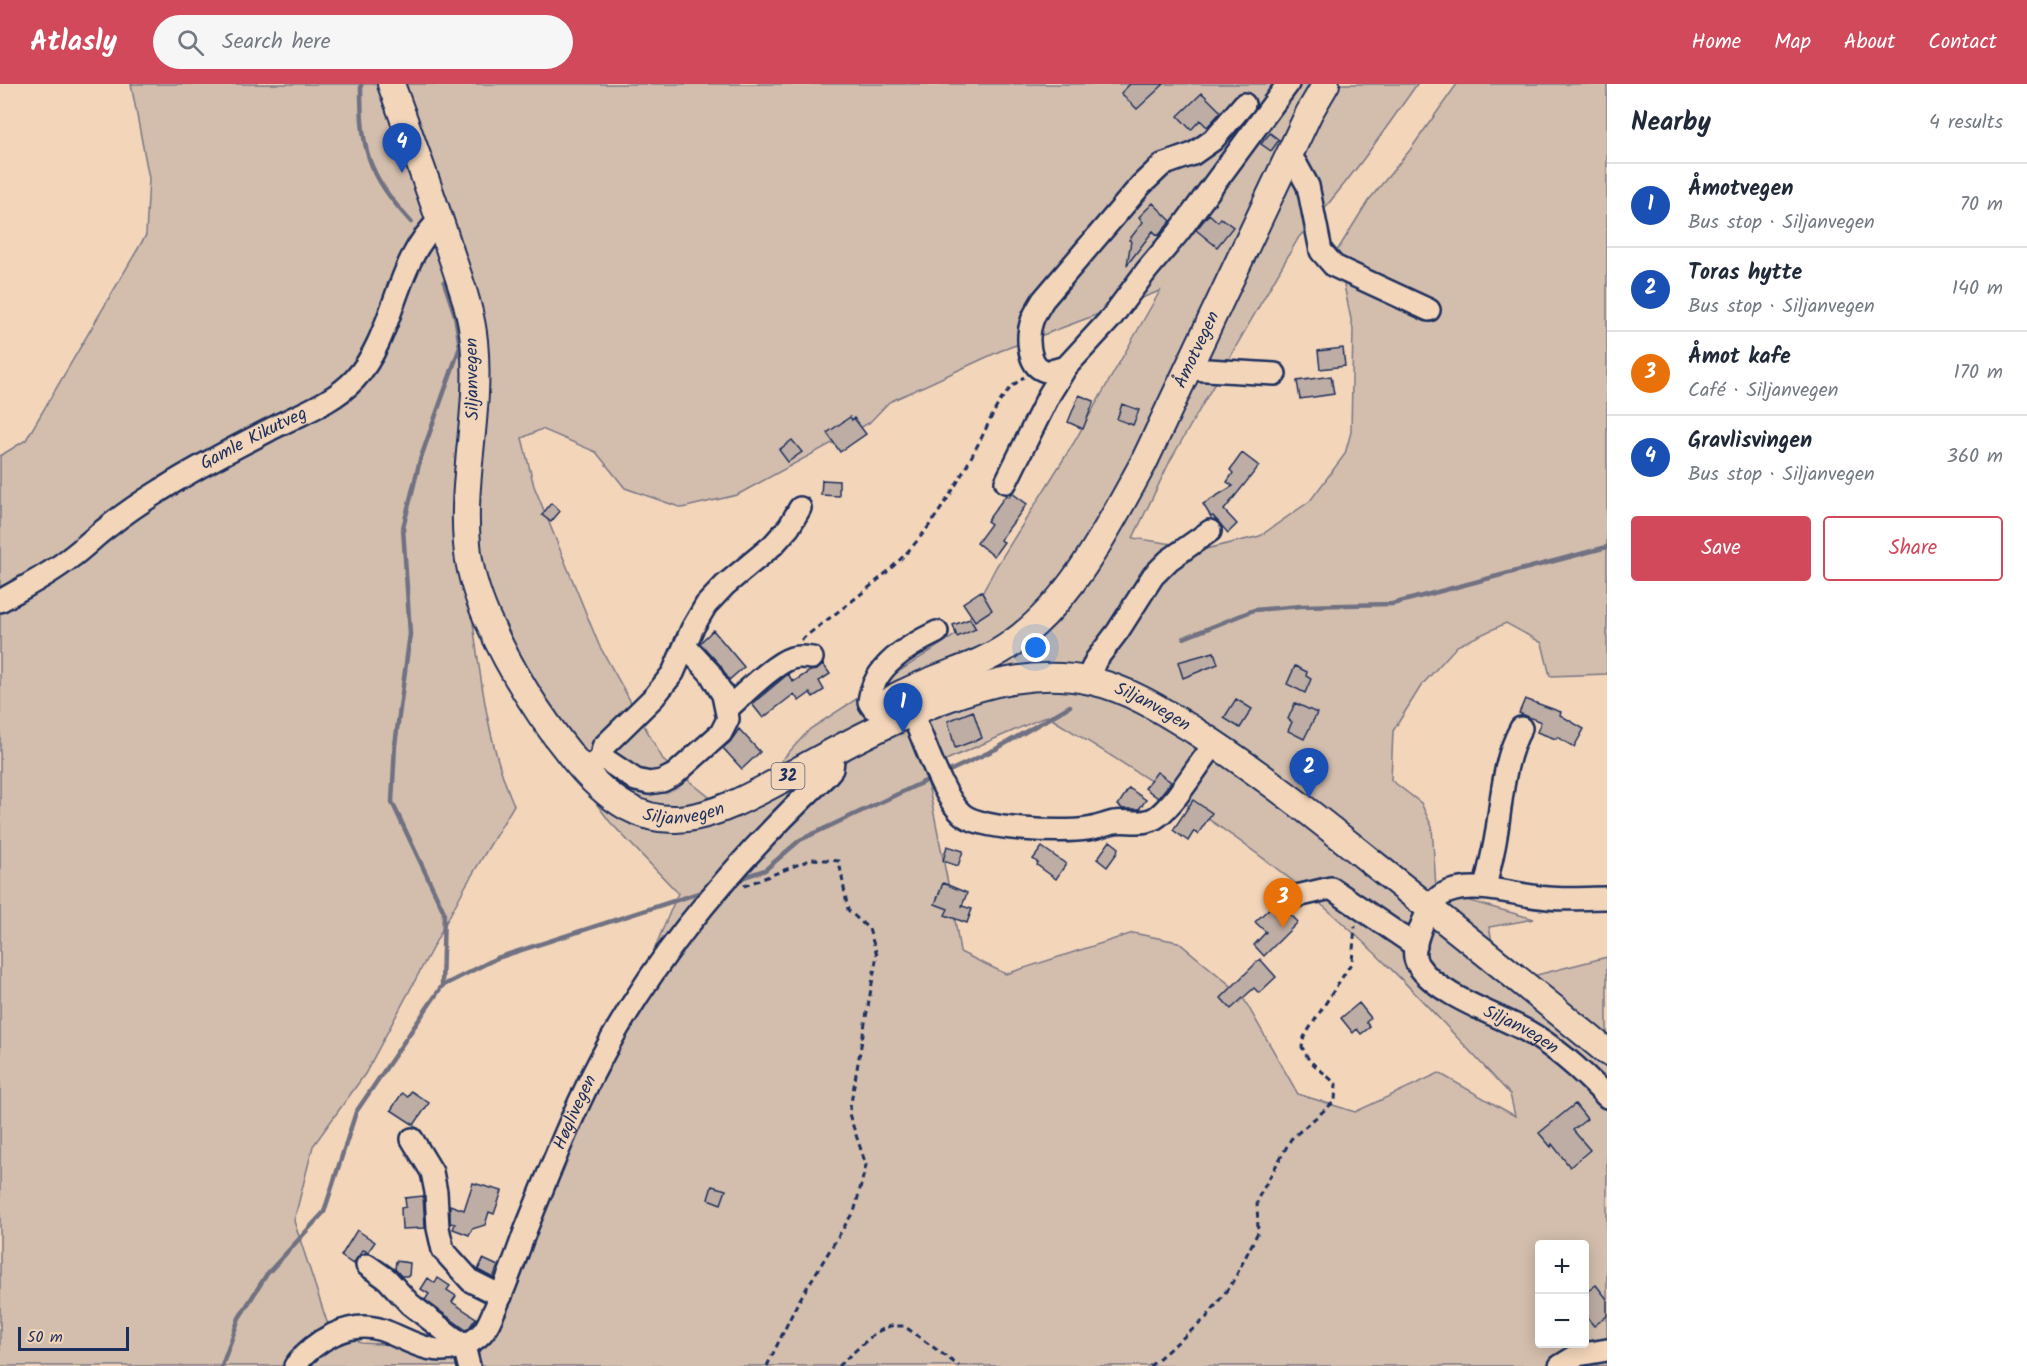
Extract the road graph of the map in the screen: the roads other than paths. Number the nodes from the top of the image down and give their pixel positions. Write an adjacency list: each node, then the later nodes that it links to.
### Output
1 (391, 84): 6 (main road, Siljanvegen / 32)
2 (1288, 84): 8 (street)
3 (1326, 84): 5 (main road, Åmotvegen)
4 (1244, 104): 8 (street)
5 (1289, 157): 7 (street); 9 (main road, Åmotvegen)
6 (440, 220): 14 (street, Gamle Kikutveg); 25 (main road, Siljanvegen / 32)
7 (1429, 310)
8 (1066, 367): 11 (street)
9 (1190, 369): 10 (street); 21 (main road, Åmotvegen)
10 (1275, 374)
11 (1006, 482)
12 (800, 508): 16 (street)
13 (1210, 531): 18 (street)
14 (0, 601)
15 (937, 632): 21 (street)
16 (685, 646): 19 (street); 25 (street)
17 (812, 658): 19 (street)
18 (1087, 680): 20 (main road, Siljanvegen / 32); 23 (main road, Siljanvegen / 32)
19 (727, 709): 25 (street)
20 (912, 712): 21 (main road, Siljanvegen / 32); 23 (street)
21 (886, 716): 24 (main road, Siljanvegen / 32)
22 (1521, 728): 26 (street)
23 (1215, 744): 29 (main road, Siljanvegen / 32)
24 (834, 751): 25 (main road, Siljanvegen / 32); 35 (street, Høglivegen)
25 (592, 764)
26 (1485, 888): 28 (street); 29 (street)
27 (1297, 896): 30 (street)
28 (1607, 898)
29 (1430, 908): 30 (street); 31 (main road, Siljanvegen / 32)
30 (1416, 946): 32 (street, Siljanvegen)
31 (1607, 1052)
32 (1607, 1097)
33 (412, 1139): 35 (street)
34 (367, 1265): 36 (street)
35 (501, 1296): 36 (street, Høglivegen)
36 (462, 1346): 38 (street); 39 (street)
37 (1607, 1350): 40 (street)
38 (295, 1366)
39 (470, 1366)
40 (1560, 1366)

